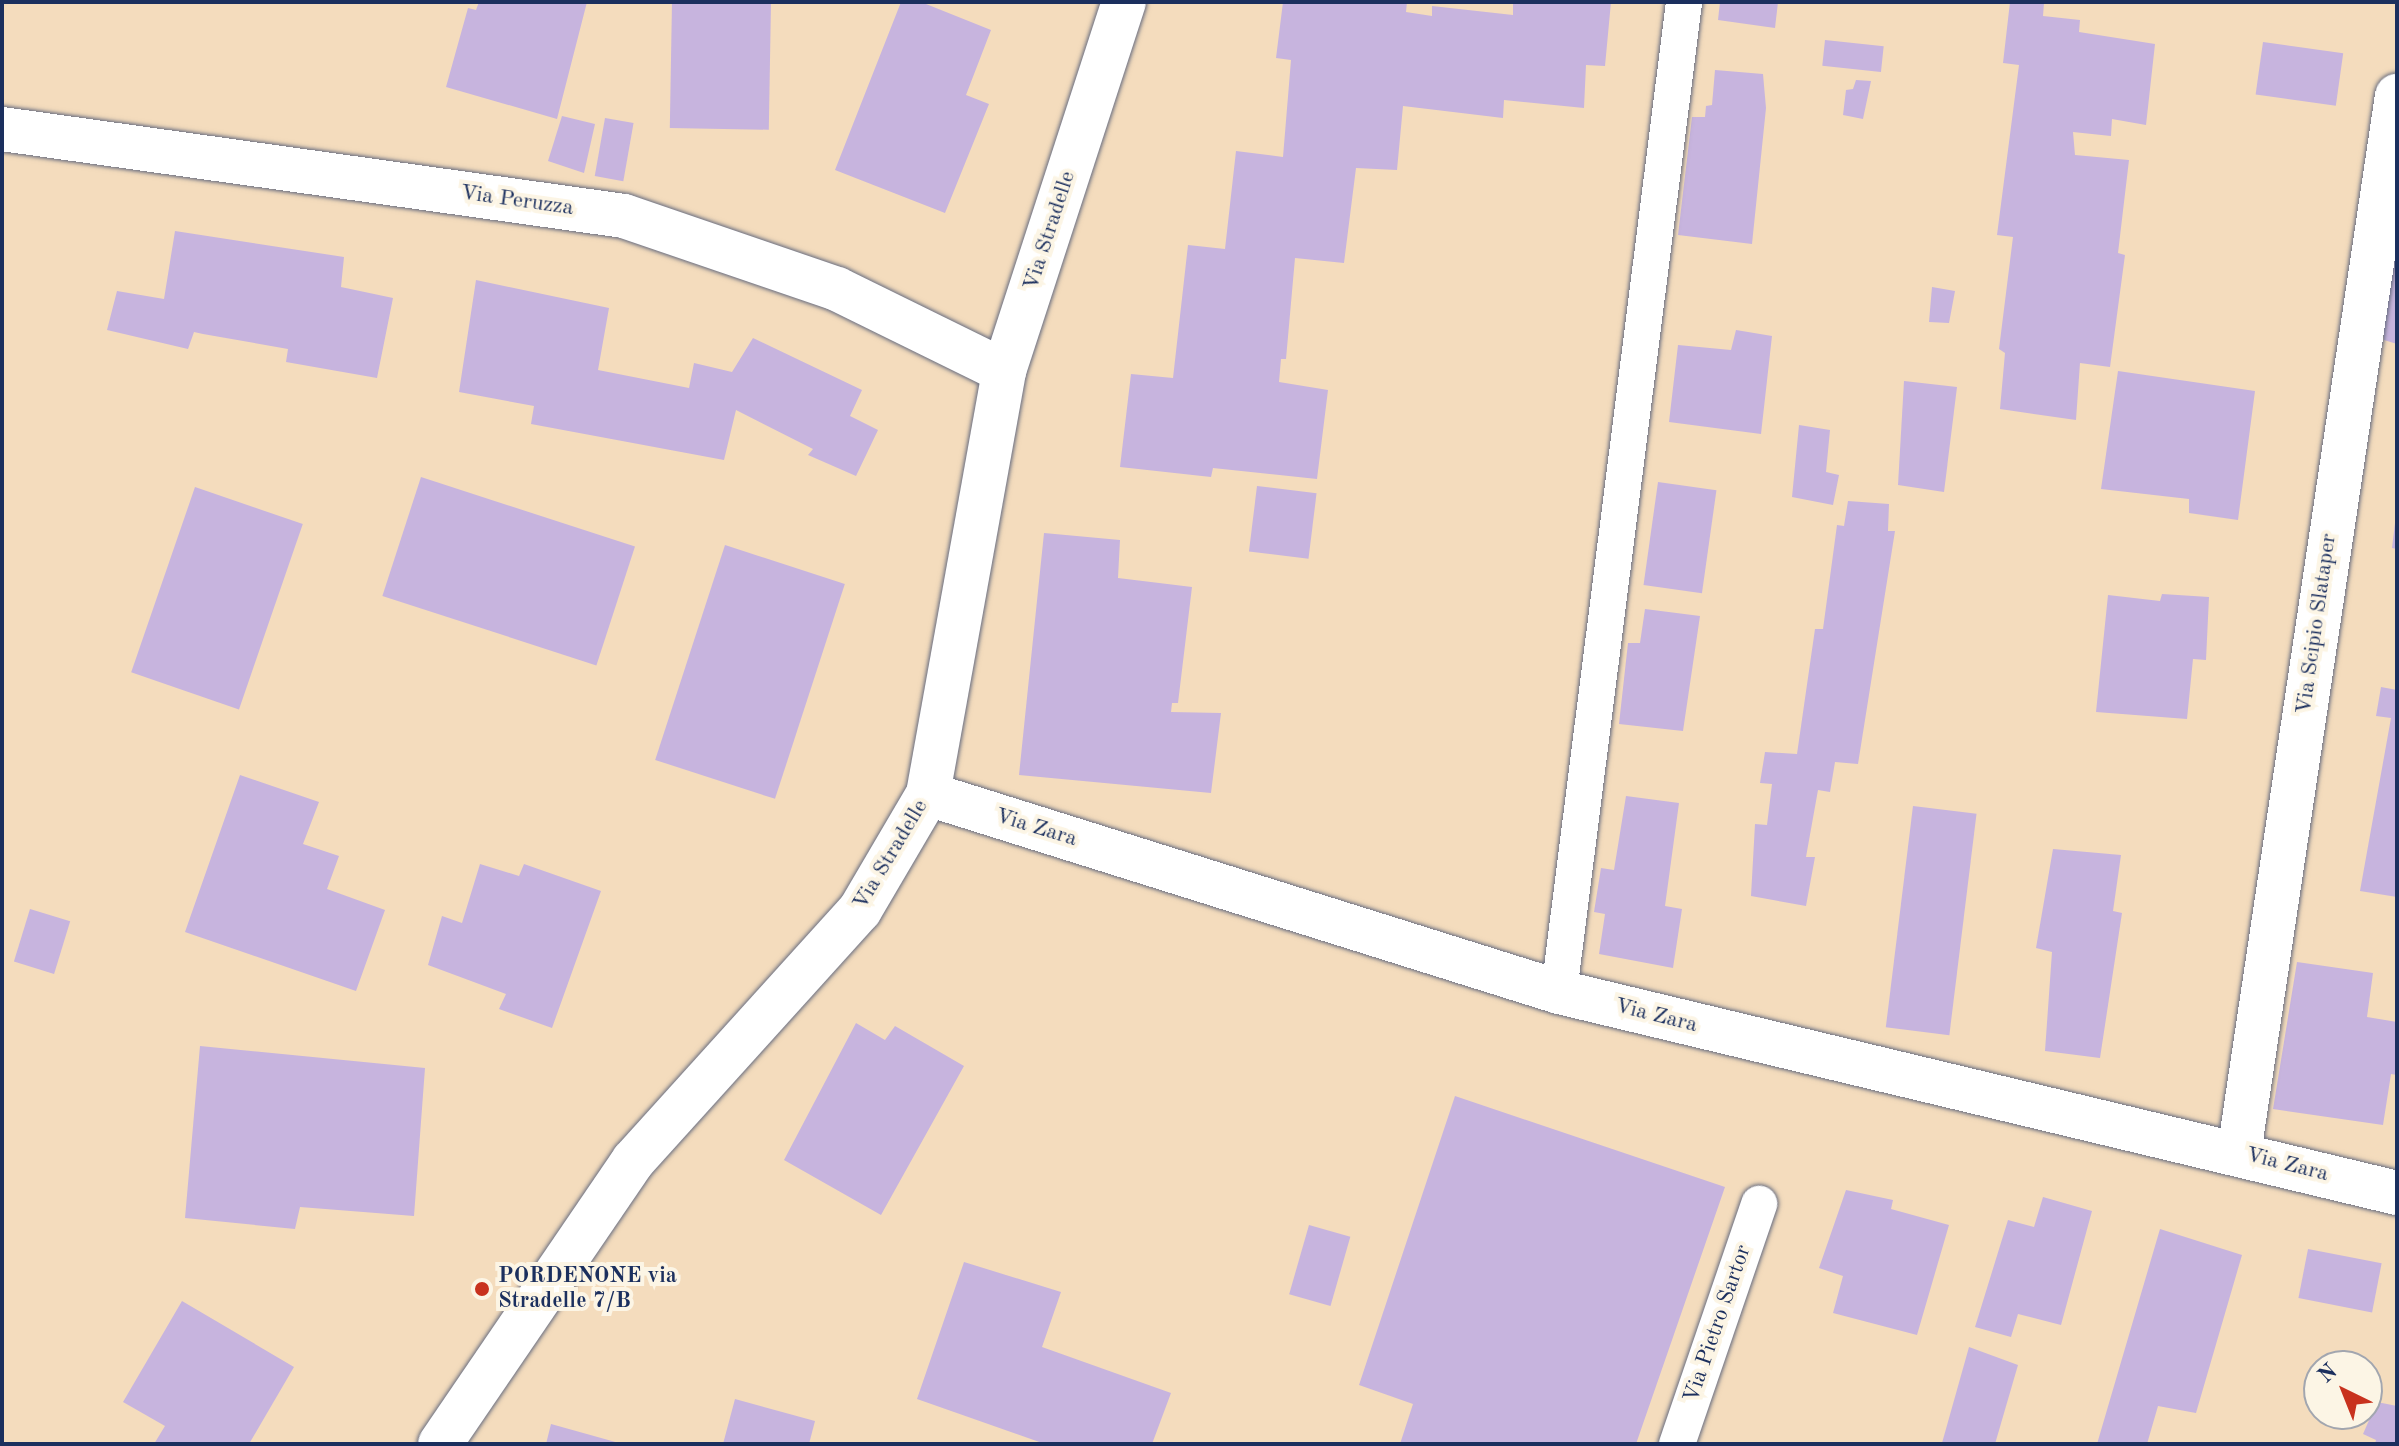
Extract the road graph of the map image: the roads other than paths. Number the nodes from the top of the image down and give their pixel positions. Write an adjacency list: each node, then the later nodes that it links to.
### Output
1 (1124, 2): 5 (street, Via Stradelle)
2 (1684, 2): 7 (lane)
3 (2397, 96): 8 (street, Via Scipio Slataper)
4 (2, 129): 5 (street, Via Peruzza)
5 (1004, 371): 6 (street, Via Stradelle)
6 (928, 794): 7 (street, Via Zara); 11 (street, Via Stradelle)
7 (1559, 992): 8 (street, Via Zara)
8 (2239, 1153): 9 (street, Via Zara)
9 (2397, 1193)
10 (1759, 1204): 12 (lane, Via Pietro Sartor)
11 (440, 1444)
12 (1677, 1444)

